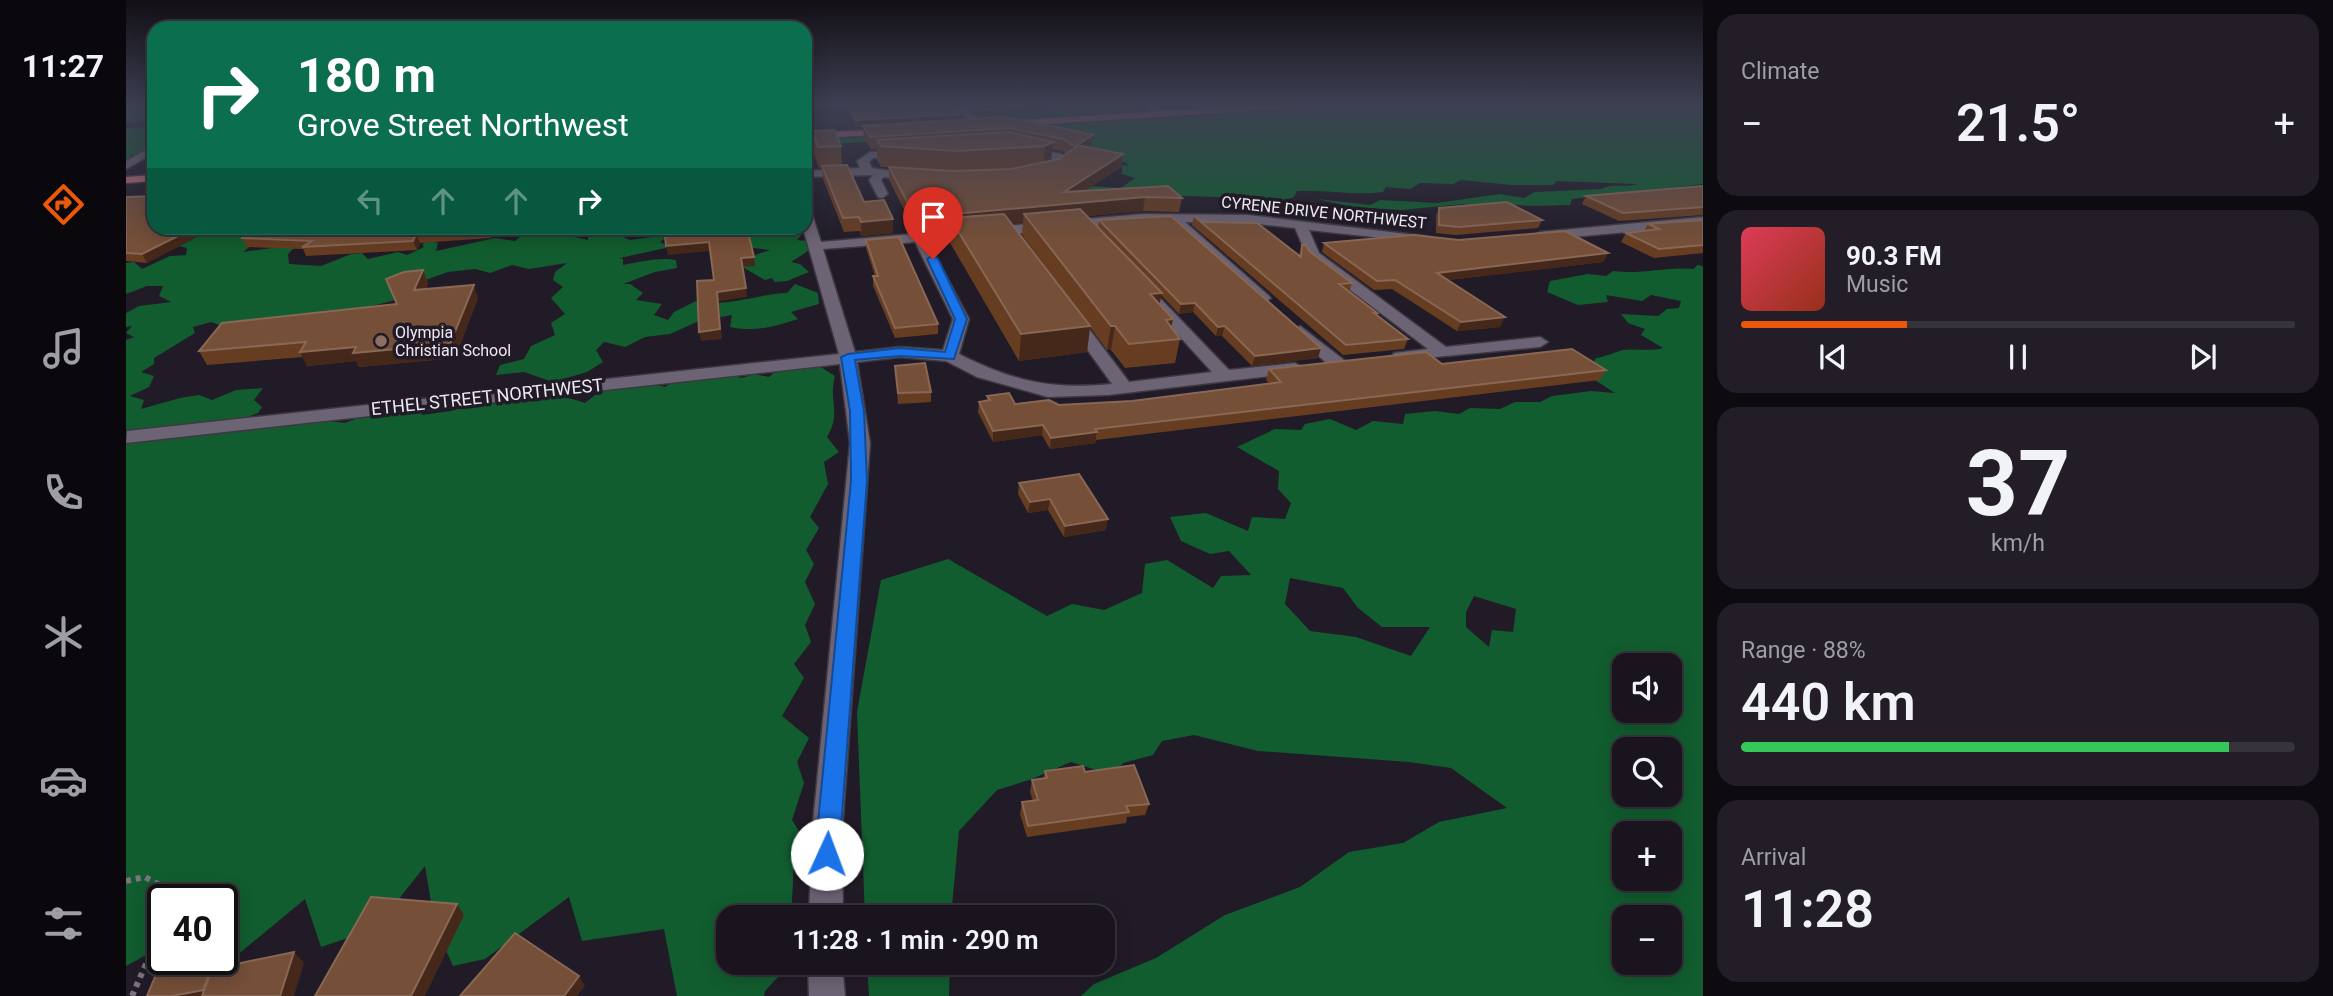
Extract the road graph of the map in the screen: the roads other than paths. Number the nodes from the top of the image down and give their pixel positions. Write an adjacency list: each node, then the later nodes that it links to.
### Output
1 (934, 150): 5 (street)
2 (1024, 150): 6 (street)
3 (147, 152): 4 (street)
4 (126, 166)
5 (867, 171): 6 (street); 7 (street)
6 (881, 173): 10 (street)
7 (812, 174)
8 (147, 178): 9 (main road)
9 (126, 180)
10 (882, 194)
11 (1173, 218): 13 (street, CYRENE DRIVE NORTHWEST); 15 (street, CYRENE DRIVE NORTHWEST); 26 (street)
12 (1703, 221): 16 (street)
13 (1300, 225): 17 (street, CYRENE DRIVE NORTHWEST); 22 (street)
14 (812, 233): 18 (street)
15 (919, 237): 18 (street, CYRENE DRIVE NORTHWEST); 23 (street)
16 (1528, 237)
17 (1441, 241)
18 (816, 246): 24 (street)
19 (1140, 285): 26 (street)
20 (1062, 303): 27 (street)
21 (1540, 342): 22 (street)
22 (1442, 352): 25 (street)
23 (950, 356): 24 (street, ETHEL STREET NORTHWEST); 27 (street)
24 (848, 357): 28 (street, ETHEL STREET NORTHWEST); 29 (street)
25 (1377, 359)
26 (1225, 376): 27 (street)
27 (1124, 388)
28 (127, 437)
29 (827, 905)
30 (826, 975): 31 (street)
31 (827, 996)

